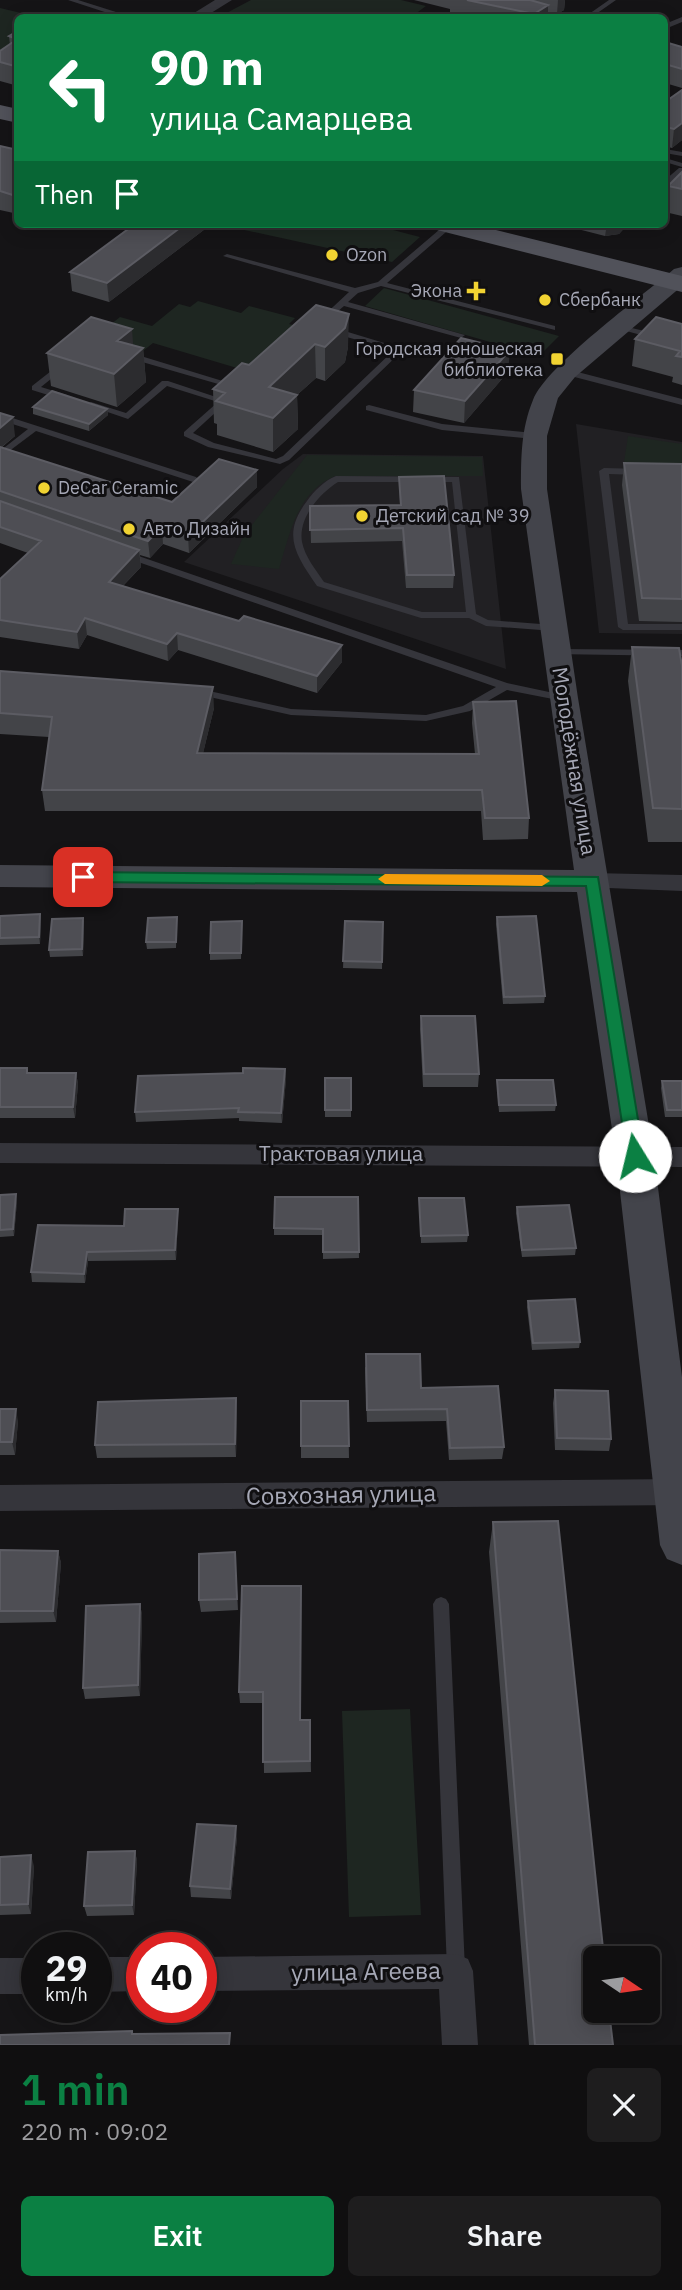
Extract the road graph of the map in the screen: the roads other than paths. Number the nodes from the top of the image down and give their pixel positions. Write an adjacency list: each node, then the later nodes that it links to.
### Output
1 (71, 0): 5 (lane)
2 (613, 0): 8 (lane)
3 (218, 1): 6 (street)
4 (519, 8): 7 (lane)
5 (118, 14)
6 (198, 14)
7 (542, 14)
8 (593, 14)
9 (682, 170): 10 (lane)
10 (668, 182)
11 (443, 228): 15 (lane)
12 (459, 228): 14 (main road)
13 (227, 256): 16 (lane)
14 (679, 280): 18 (street, Молодёжная улица)
15 (381, 284): 16 (lane); 19 (lane)
16 (355, 291): 17 (lane)
17 (342, 303): 20 (lane); 23 (lane)
18 (618, 326): 21 (lane); 24 (street, Молодёжная улица)
19 (552, 328)
20 (461, 334)
21 (682, 343)
22 (116, 352): 25 (lane)
23 (72, 359)
24 (566, 372): 26 (lane); 30 (street, Молодёжная улица)
25 (245, 389)
26 (682, 402)
27 (369, 408): 30 (lane)
28 (0, 417): 29 (lane)
29 (35, 428): 31 (lane); 33 (lane)
30 (534, 436): 37 (street, Молодёжная улица)
31 (0, 455)
32 (656, 472): 36 (lane)
33 (193, 479)
34 (112, 550): 39 (lane)
35 (471, 615): 35 (lane); 37 (lane)
36 (682, 627)
37 (556, 640): 38 (lane); 41 (street, Молодёжная улица)
38 (682, 653)
39 (505, 686): 40 (lane); 41 (lane)
40 (192, 690)
41 (563, 698): 43 (street, Молодёжная улица)
42 (0, 876): 43 (street)
43 (592, 881): 44 (street); 46 (street, Молодёжная улица)
44 (682, 883)
45 (0, 1153): 46 (street, Трактовая улица)
46 (635, 1156): 47 (street, Трактовая улица); 48 (street, Молодёжная улица)
47 (682, 1157)
48 (678, 1492): 49 (street, Совхозная улица); 50 (street, Молодёжная улица)
49 (0, 1498)
50 (682, 1545)
51 (441, 1604): 52 (lane)
52 (456, 1971): 53 (street, улица Агеева); 56 (street, улица Агеева)
53 (217, 1974)
54 (0, 1976): 55 (street)
55 (21, 1976)
56 (460, 2045)

